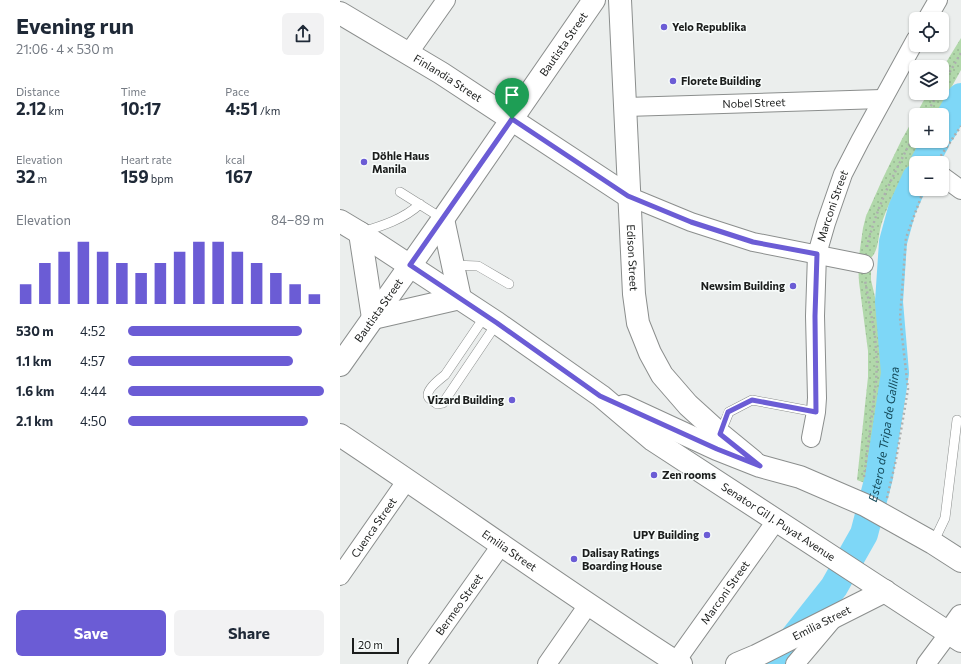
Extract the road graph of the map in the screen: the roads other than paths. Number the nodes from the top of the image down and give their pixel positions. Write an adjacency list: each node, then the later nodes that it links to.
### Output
1 (446, 0): 8 (street)
2 (594, 0): 11 (main road, Bautista Street)
3 (620, 0): 10 (main road, Edison Street)
4 (938, 0): 5 (street)
5 (931, 12)
6 (340, 13): 8 (main road, Finlandia Street)
7 (909, 51): 9 (street, Marconi Street)
8 (408, 54): 11 (main road, Finlandia Street)
9 (882, 99): 10 (street, Nobel Street); 20 (street, Marconi Street)
10 (626, 107): 15 (main road, Edison Street)
11 (512, 119): 15 (main road, Finlandia Street); 17 (main road, Bautista Street)
12 (949, 181): 13 (street)
13 (961, 190)
14 (400, 192): 16 (lane)
15 (628, 196): 20 (street, Finlandia Street); 32 (main road, Edison Street)
16 (420, 204): 17 (lane); 19 (lane)
17 (443, 219): 22 (main road, Bautista Street); 23 (main road)
18 (340, 221): 19 (main road, Senator Gil J. Puyat Avenue)
19 (360, 233): 22 (main road, Senator Gil J. Puyat Avenue); 26 (main road)
20 (817, 254): 21 (street, Finlandia Street); 30 (street, Marconi Street)
21 (864, 264)
22 (410, 265): 25 (main road, Senator Gil J. Puyat Avenue); 26 (main road, Bautista Street)
23 (453, 265): 24 (lane); 25 (main road)
24 (509, 284)
25 (460, 298): 26 (main road); 27 (main road, Senator Gil J. Puyat Avenue)
26 (373, 318): 28 (main road, Bautista Street)
27 (491, 320): 27 (lane); 29 (main road, Senator Gil J. Puyat Avenue)
28 (340, 364)
29 (600, 396): 35 (main road, Senator Gil J. Puyat Avenue); 37 (main road, Senator Gil J. Puyat Avenue)
30 (816, 412): 32 (lane); 34 (street, Marconi Street)
31 (957, 420): 38 (lane)
32 (720, 434): 35 (main road, Edison Street)
33 (340, 435): 36 (main road, Emilia Street)
34 (811, 438)
35 (760, 466): 38 (main road, Senator Gil J. Puyat Avenue)
36 (408, 480): 39 (main road, Emilia Street); 41 (street, Cuenca Street)
37 (776, 521): 42 (main road, Senator Gil J. Puyat Avenue); 46 (street, Marconi Street)
38 (933, 543): 40 (main road, Senator Gil J. Puyat Avenue)
39 (502, 544): 43 (main road, Emilia Street); 47 (street, Bermeo Street)
40 (961, 561)
41 (340, 576)
42 (885, 591): 44 (main road, Emilia Street); 45 (main road, Senator Gil J. Puyat Avenue)
43 (588, 606): 46 (main road, Emilia Street); 48 (street)
44 (829, 619): 49 (main road, Emilia Street); 50 (street)
45 (957, 630): 51 (street)
46 (677, 663)
47 (417, 664)
48 (547, 664)
49 (737, 664)
50 (795, 664)
51 (926, 664)

